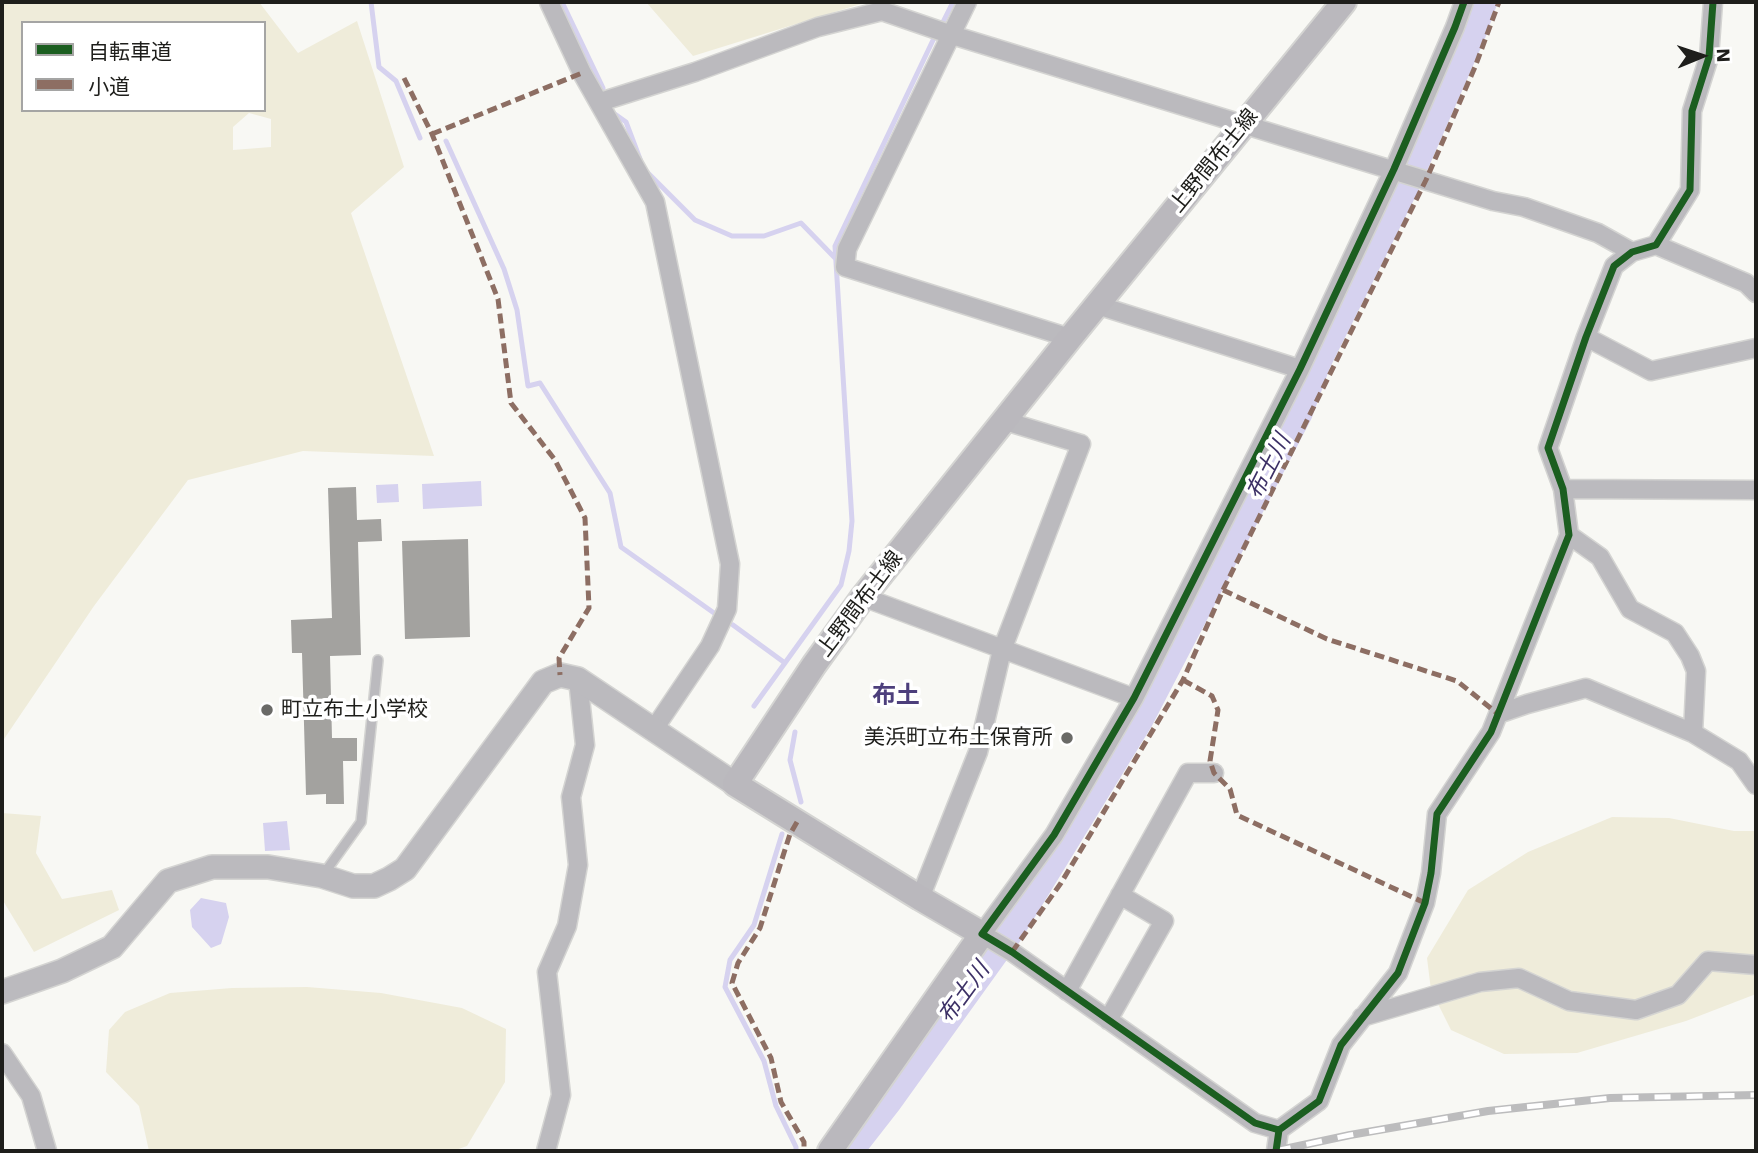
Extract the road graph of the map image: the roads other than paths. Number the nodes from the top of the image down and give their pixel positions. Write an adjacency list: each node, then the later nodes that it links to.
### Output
1 (549, 2): 7 (street)
2 (967, 2): 6 (street)
3 (1344, 2): 8 (main road, 上野間布土線)
4 (1464, 2): 9 (street)
5 (1713, 2): 10 (street)
6 (952, 35): 7 (street); 8 (street); 15 (street)
7 (600, 102): 28 (street)
8 (1244, 123): 9 (street); 13 (main road, 上野間布土線)
9 (1394, 169): 11 (street); 17 (street)
10 (1656, 245): 11 (street); 12 (street)
11 (1632, 252): 14 (street)
12 (1756, 293)
13 (1097, 305): 15 (main road, 上野間布土線); 17 (street)
14 (1586, 337): 16 (street); 19 (street)
15 (1069, 338): 18 (main road, 上野間布土線)
16 (1756, 348)
17 (1300, 369): 26 (street)
18 (1005, 421): 22 (main road, 上野間布土線); 23 (street)
19 (1563, 489): 20 (street); 21 (street)
20 (1756, 490)
21 (1569, 535): 27 (street); 29 (street)
22 (863, 597): 23 (street); 31 (main road, 上野間布土線)
23 (1002, 650): 26 (street); 35 (street)
24 (378, 660): 33 (lane)
25 (578, 679): 28 (street); 33 (street); 45 (street)
26 (1134, 698): 36 (street)
27 (1498, 715): 29 (street); 40 (street)
28 (654, 729): 31 (street)
29 (1693, 733): 32 (street)
30 (1214, 773): 34 (street)
31 (735, 784): 35 (main road)
32 (1756, 785)
33 (322, 877): 39 (street)
34 (1121, 895): 38 (street); 41 (street)
35 (920, 898): 36 (main road)
36 (986, 937): 38 (street); 46 (main road)
37 (1756, 965): 40 (street)
38 (1067, 991): 41 (street)
39 (2, 992)
40 (1362, 1017): 43 (street)
41 (1108, 1020): 43 (street)
42 (2, 1053): 44 (street)
43 (1279, 1130): 47 (street)
44 (47, 1151)
45 (546, 1151)
46 (830, 1151)
47 (1276, 1151)

